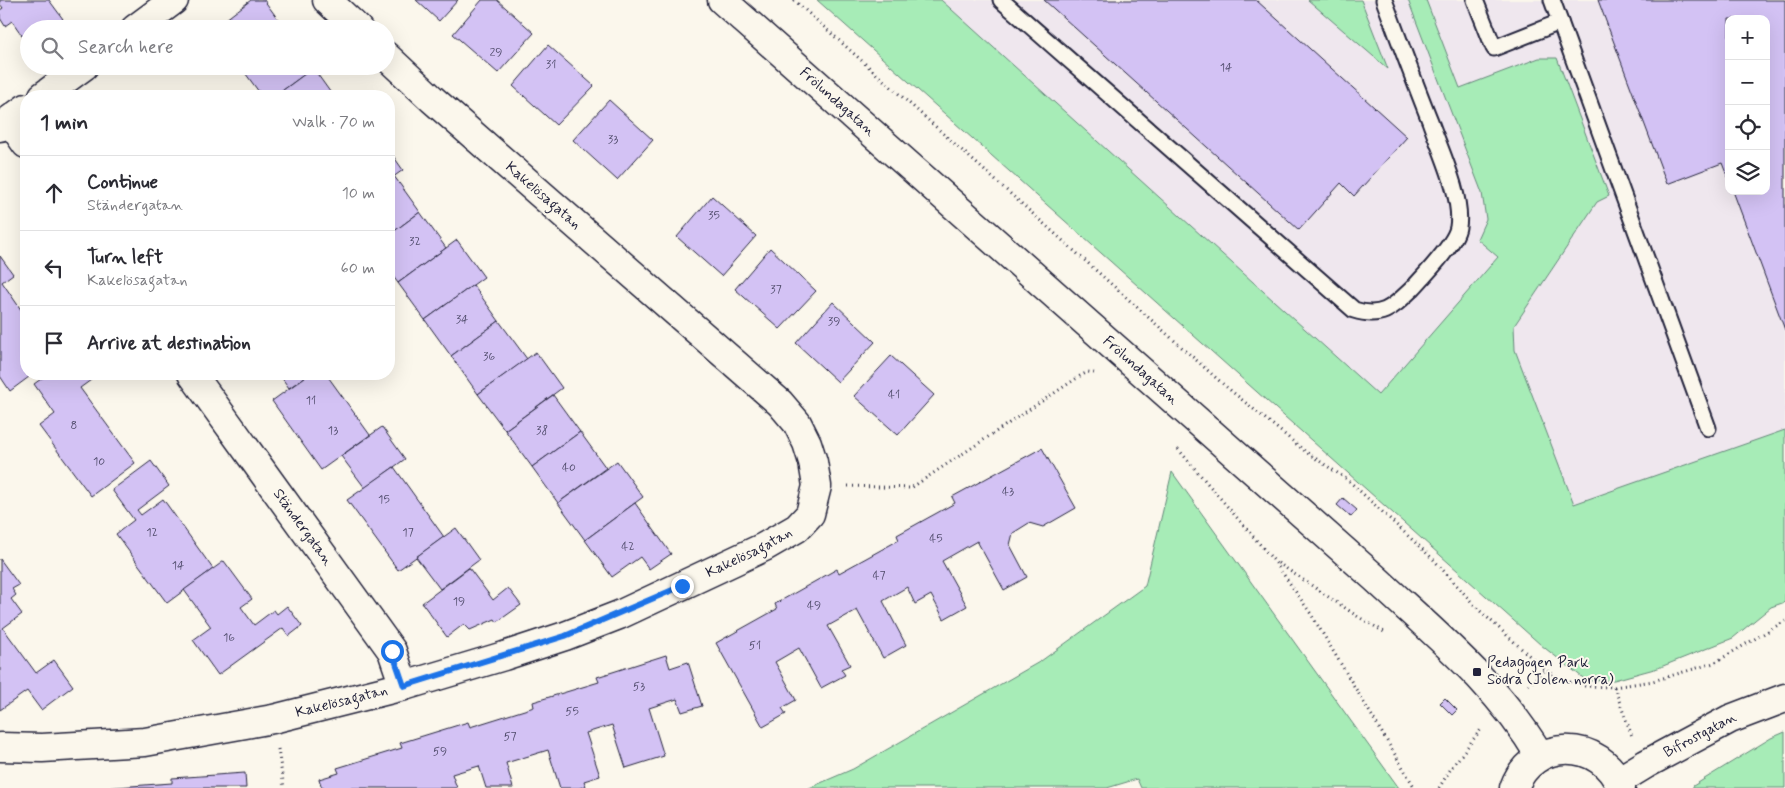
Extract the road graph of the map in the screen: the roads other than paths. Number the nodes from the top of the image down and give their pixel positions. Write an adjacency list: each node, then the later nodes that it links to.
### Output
1 (174, 0): 8 (street)
2 (327, 0): 9 (street)
3 (722, 0): 21 (street, Frölundagatan)
4 (1001, 0): 5 (lane)
5 (1384, 0)
6 (1475, 0): 10 (lane)
7 (1552, 0): 10 (lane)
8 (147, 20)
9 (348, 20)
10 (1560, 22): 17 (lane)
11 (395, 64): 18 (street, Kakelösagatan)
12 (72, 75): 13 (street)
13 (51, 90)
14 (12, 119): 15 (street)
15 (20, 133)
16 (196, 380): 18 (street, Ständergatan)
17 (1708, 428)
18 (404, 686): 20 (street, Kakelösagatan)
19 (1785, 698): 22 (street, Bifrostgatan)
20 (0, 747)
21 (1540, 756): 22 (street, Bifrostgatan); 23 (street, Bifrostgatan)
22 (1620, 785)
23 (1514, 788)

